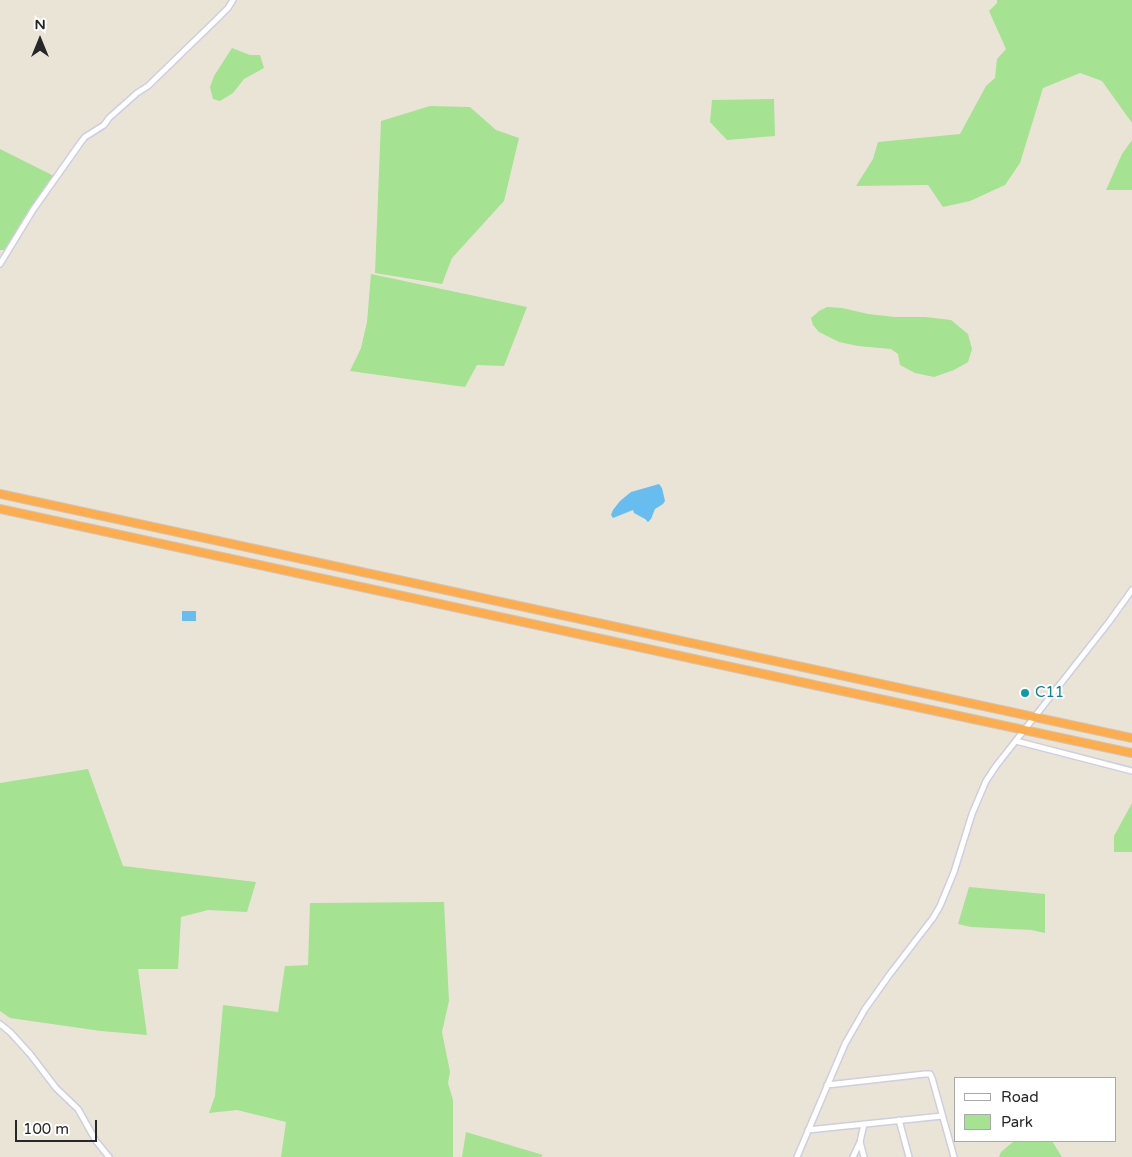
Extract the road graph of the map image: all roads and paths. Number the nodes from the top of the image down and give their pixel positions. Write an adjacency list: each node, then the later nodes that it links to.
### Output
1 (233, 0): 2 (street)
2 (0, 264)
3 (0, 494): 6 (highway)
4 (0, 509): 7 (highway)
5 (1132, 590): 6 (street)
6 (1035, 718): 7 (street); 8 (highway)
7 (1026, 730): 9 (street); 10 (highway)
8 (1132, 738)
9 (1016, 741): 11 (street); 13 (street)
10 (1132, 753)
11 (1132, 771)
12 (0, 1024): 19 (street)
13 (827, 1085): 14 (street); 17 (street)
14 (942, 1116): 15 (street); 24 (street)
15 (899, 1120): 16 (street); 23 (street)
16 (864, 1124): 17 (street); 18 (street)
17 (808, 1130): 20 (street)
18 (860, 1142): 21 (street); 22 (street)
19 (109, 1157)
20 (797, 1157)
21 (853, 1157)
22 (864, 1157)
23 (909, 1157)
24 (954, 1157)

